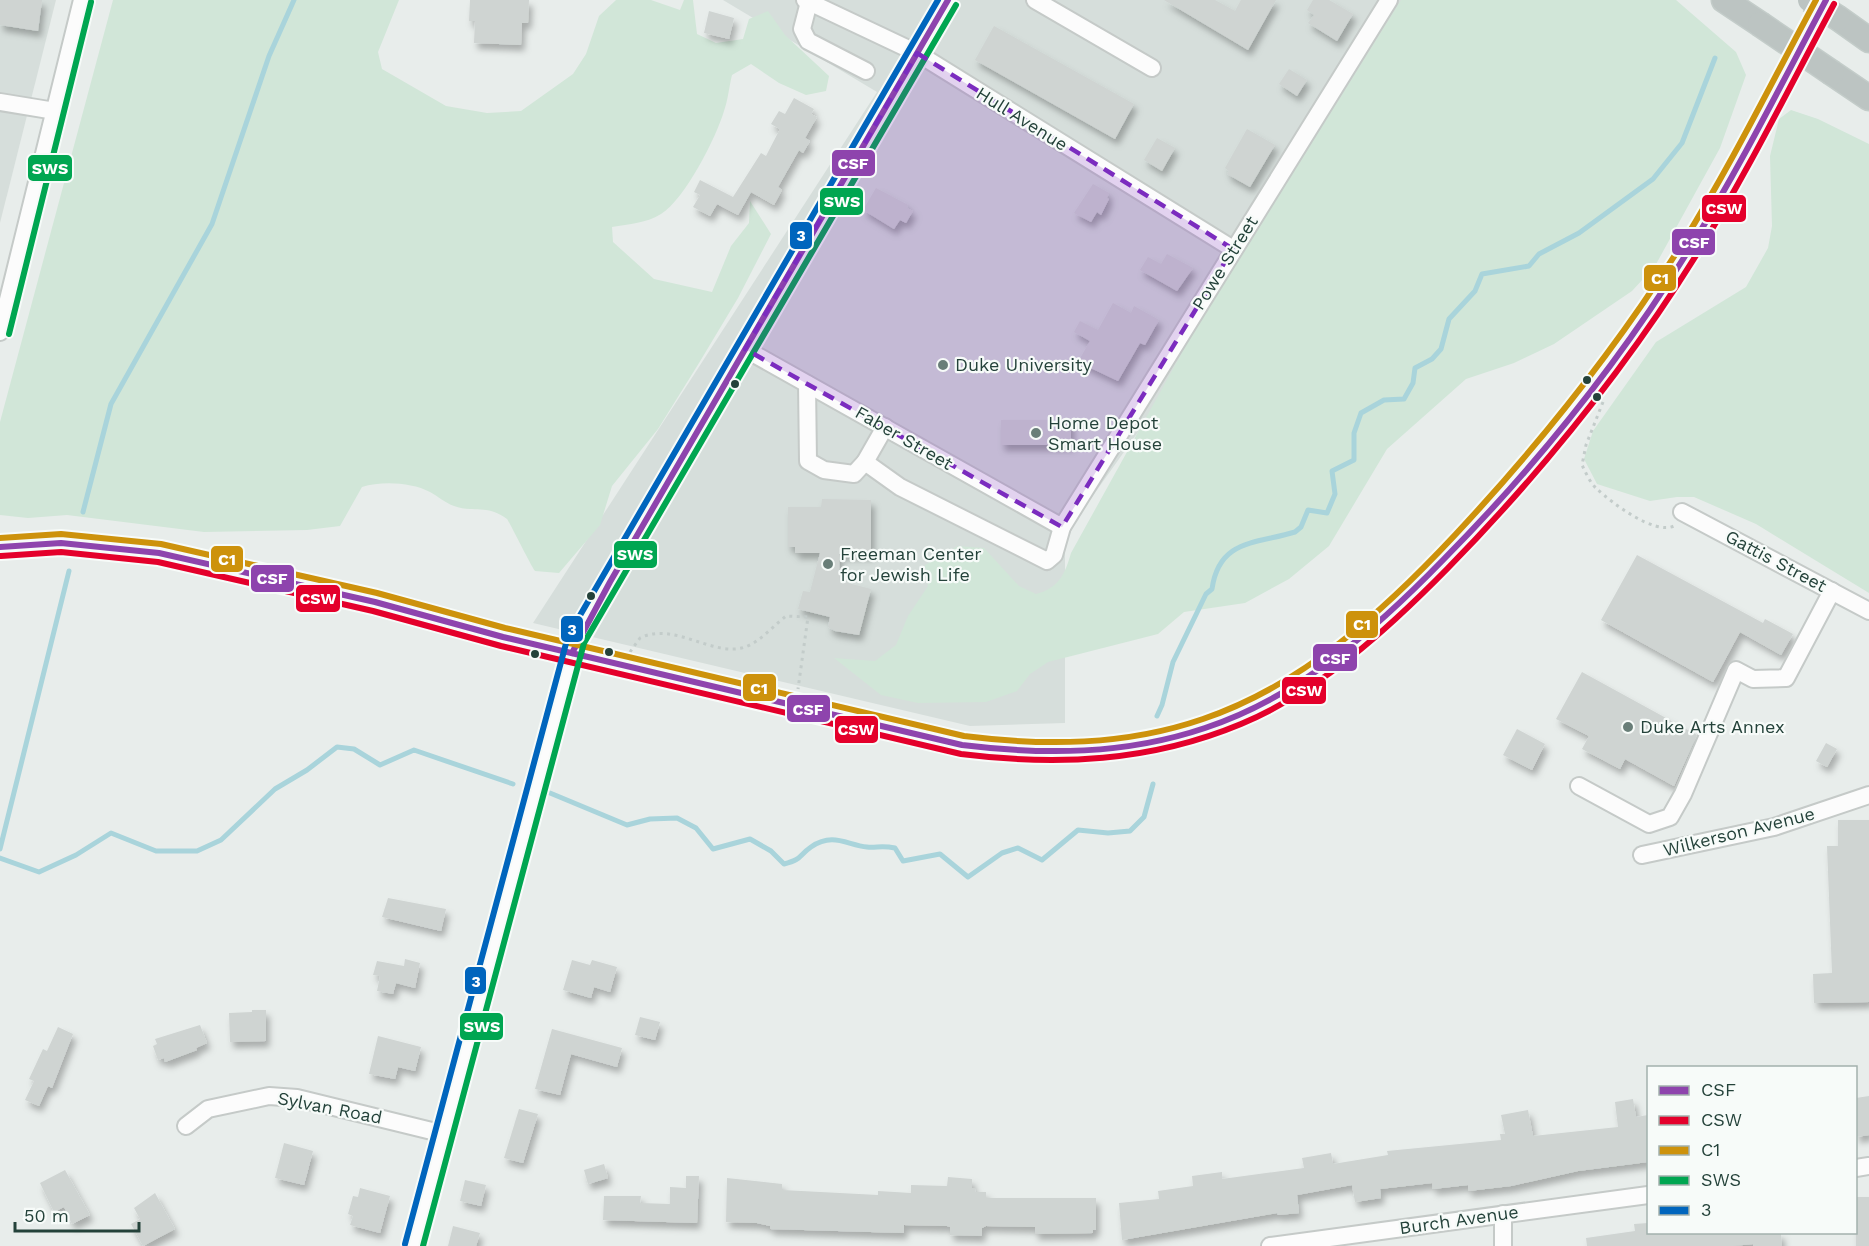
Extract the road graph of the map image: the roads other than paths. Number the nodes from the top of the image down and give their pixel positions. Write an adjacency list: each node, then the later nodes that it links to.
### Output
1 (82, 0): 15 (street)
2 (948, 0): 10 (street)
3 (1035, 0): 11 (street)
4 (1389, 0): 16 (street, Powe Street)
5 (1724, 0): 13 (highway, bridge)
6 (1810, 0): 8 (highway, bridge)
7 (807, 1): 10 (street, Hull Avenue); 12 (street)
8 (1829, 6): 9 (highway); 27 (street)
9 (1866, 37)
10 (917, 53): 16 (street, Hull Avenue); 18 (street)
11 (1152, 68)
12 (866, 71)
13 (1869, 98)
14 (0, 102): 15 (street)
15 (56, 111): 17 (street)
16 (1233, 249): 23 (street, Powe Street)
17 (0, 332)
18 (745, 350): 19 (street, Faber Street); 27 (street)
19 (807, 384): 20 (street, Faber Street); 21 (street)
20 (885, 427): 21 (street); 23 (street, Faber Street)
21 (865, 462): 23 (street, Powe Street)
22 (1682, 512): 25 (street, Gattis Street)
23 (1062, 527)
24 (0, 547): 27 (street)
25 (1832, 591): 26 (street, Gattis Street); 28 (street)
26 (1869, 611)
27 (572, 653): 32 (street)
28 (1579, 786)
29 (1869, 795): 30 (street, Wilkerson Avenue)
30 (1642, 855)
31 (186, 1126): 32 (street, Sylvan Road)
32 (444, 1134): 35 (street)
33 (1647, 1195): 34 (street, Burch Avenue)
34 (1503, 1215): 36 (street, Burch Avenue); 37 (street)
35 (414, 1246)
36 (1270, 1246)
37 (1503, 1246)

